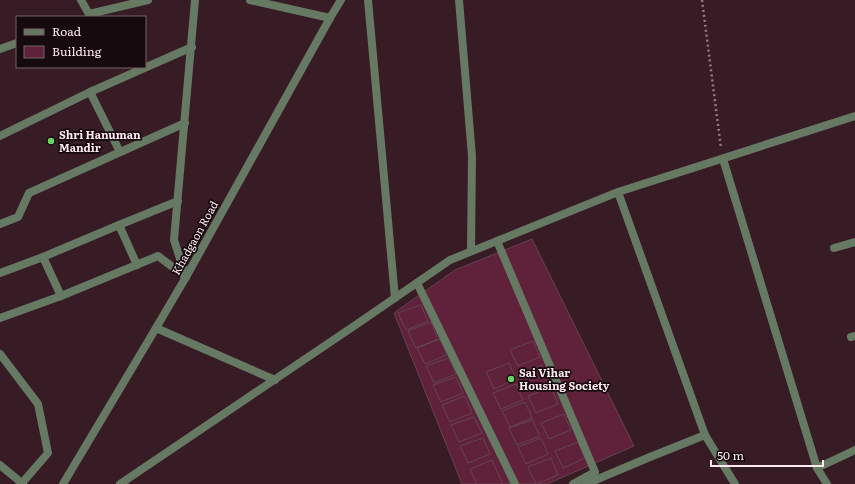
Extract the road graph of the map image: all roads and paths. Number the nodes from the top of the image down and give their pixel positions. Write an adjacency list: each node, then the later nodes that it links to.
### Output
1 (81, 0): 9 (street)
2 (148, 0): 9 (street)
3 (195, 0): 12 (street)
4 (250, 0): 10 (street)
5 (340, 0): 10 (street, Khadgaon Road)
6 (368, 0): 36 (street)
7 (459, 0): 29 (street)
8 (702, 0): 21 (path)
9 (86, 16)
10 (330, 18): 33 (street, Khadgaon Road)
11 (16, 43): 13 (street)
12 (192, 47): 14 (street); 18 (street)
13 (0, 49)
14 (146, 67)
15 (144, 68): 16 (street)
16 (90, 92): 19 (street); 20 (street)
17 (855, 116): 21 (street)
18 (185, 122): 20 (street); 23 (street)
19 (0, 136)
20 (120, 152): 24 (street)
21 (722, 159): 22 (street); 44 (street)
22 (618, 192): 26 (street); 41 (street)
23 (178, 202): 25 (street); 33 (street)
24 (0, 224)
25 (119, 225): 30 (street); 31 (street)
26 (497, 241): 29 (street); 49 (street)
27 (855, 242): 28 (street)
28 (834, 248)
29 (470, 251): 34 (street)
30 (43, 257): 32 (street); 35 (street)
31 (137, 265): 33 (street); 35 (street)
32 (0, 273)
33 (186, 277): 38 (street, Khadgaon Road)
34 (417, 283): 36 (street); 48 (street)
35 (61, 296): 37 (street)
36 (395, 298): 40 (street)
37 (0, 318)
38 (156, 328): 40 (street); 46 (street, Khadgaon Road)
39 (0, 354): 45 (street)
40 (275, 380): 47 (street)
41 (705, 435): 50 (street); 51 (street)
42 (855, 450): 44 (street)
43 (0, 465): 45 (street)
44 (817, 468): 52 (street)
45 (22, 484)
46 (63, 484)
47 (120, 484)
48 (515, 484)
49 (573, 484)
50 (586, 484)
51 (735, 484)
52 (827, 484)

